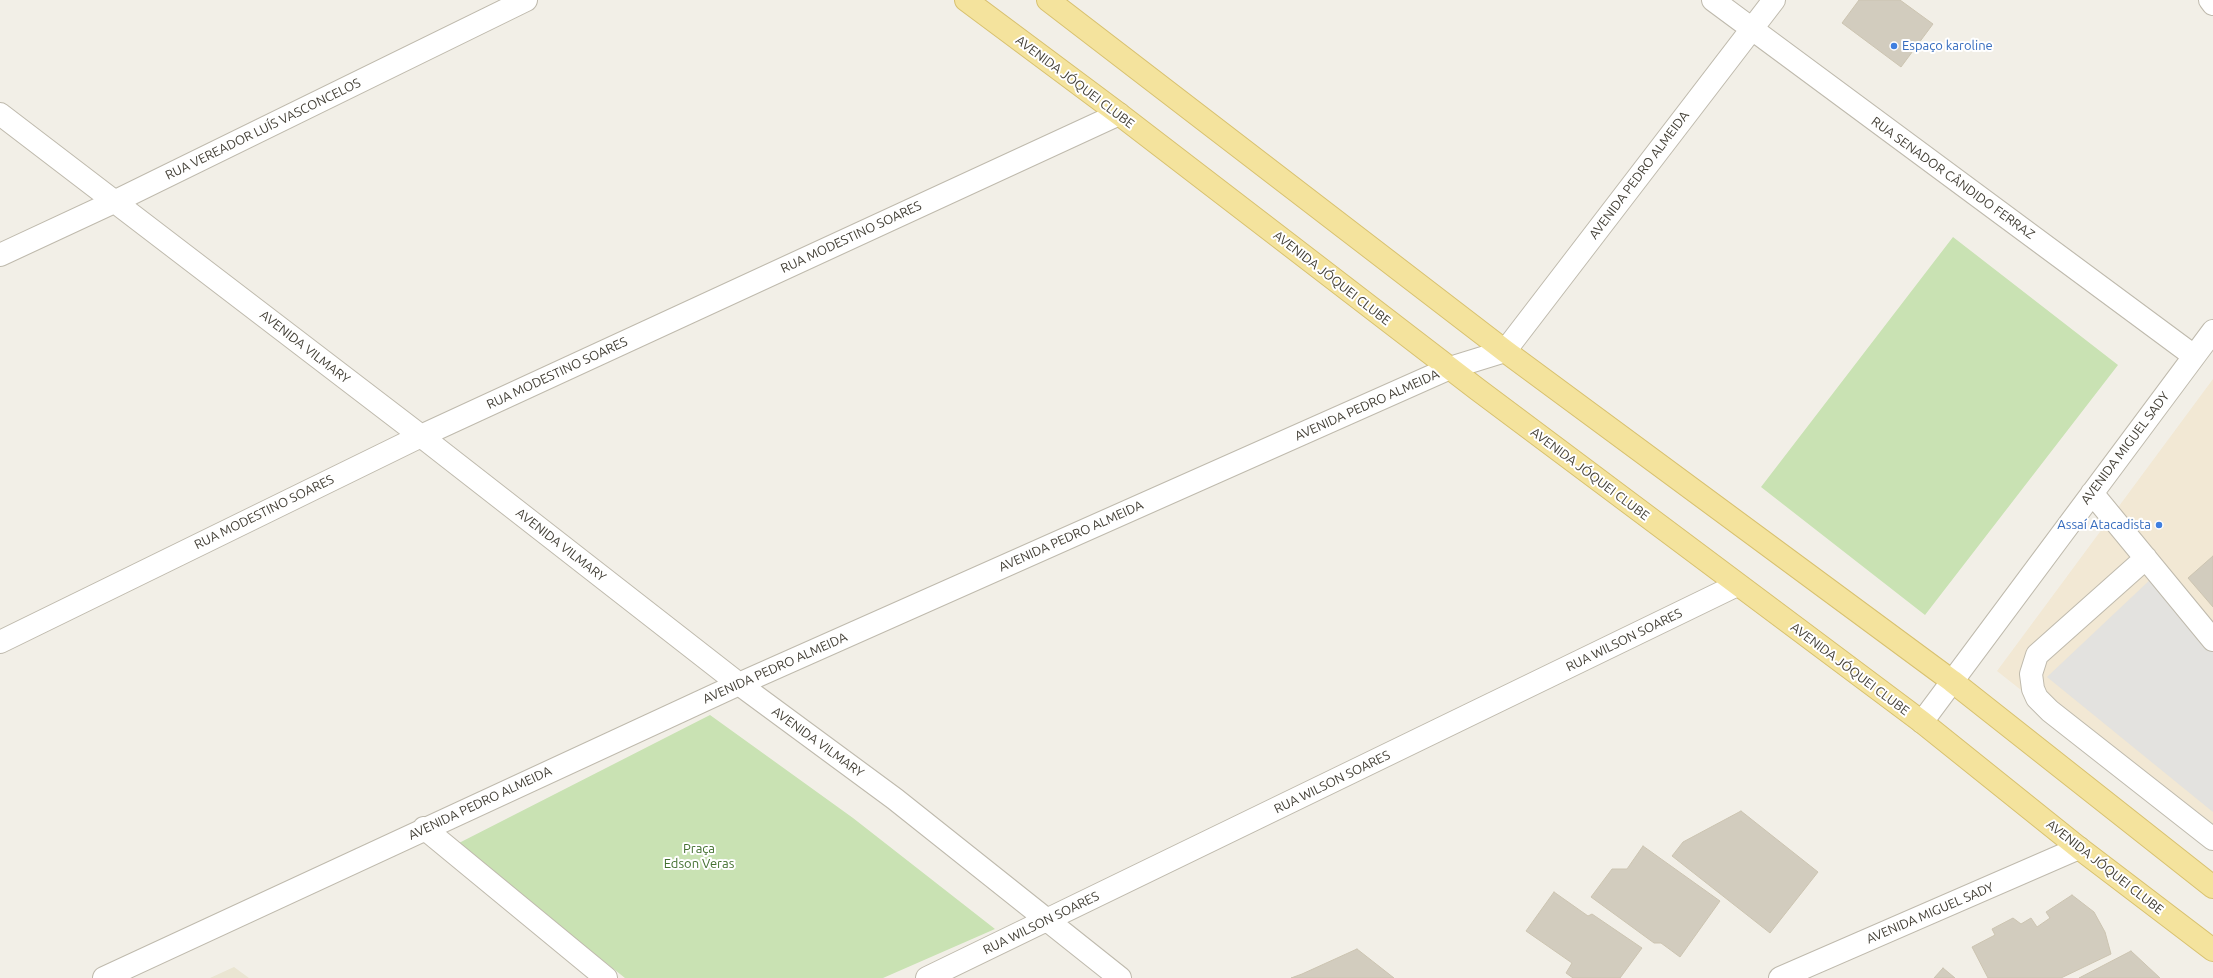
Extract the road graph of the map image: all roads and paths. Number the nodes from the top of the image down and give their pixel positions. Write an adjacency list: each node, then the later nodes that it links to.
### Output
1 (526, 0): 11 (street, RUA VEREADOR LUÍS VASCONCELOS)
2 (966, 0): 10 (main road, AVENIDA JÓQUEI CLUBE)
3 (1048, 0): 14 (main road)
4 (1713, 0): 8 (street, RUA SENADOR CÂNDIDO FERRAZ)
5 (1774, 0): 8 (street, AVENIDA PEDRO ALMEIDA)
6 (2210, 0): 7 (street)
7 (2213, 4)
8 (1751, 29): 14 (street, AVENIDA PEDRO ALMEIDA); 15 (street, RUA SENADOR CÂNDIDO FERRAZ)
9 (0, 114): 11 (street, AVENIDA VILMARY)
10 (1119, 114): 16 (main road, AVENIDA JÓQUEI CLUBE); 17 (street, RUA MODESTINO SOARES)
11 (116, 201): 12 (street, RUA VEREADOR LUÍS VASCONCELOS); 17 (street, AVENIDA VILMARY)
12 (0, 255)
13 (2213, 331): 15 (street, AVENIDA MIGUEL SADY)
14 (1505, 351): 16 (street, AVENIDA PEDRO ALMEIDA); 23 (main road)
15 (2194, 356): 18 (street, AVENIDA MIGUEL SADY)
16 (1450, 368): 20 (main road, AVENIDA JÓQUEI CLUBE); 24 (street, AVENIDA PEDRO ALMEIDA)
17 (421, 436): 22 (street, RUA MODESTINO SOARES); 24 (street, AVENIDA VILMARY)
18 (2092, 493): 19 (street); 23 (street, AVENIDA MIGUEL SADY)
19 (2146, 558): 21 (street); 27 (street)
20 (1737, 585): 25 (main road, AVENIDA JÓQUEI CLUBE); 30 (street, RUA WILSON SOARES)
21 (2213, 640)
22 (0, 642)
23 (1952, 681): 25 (street, AVENIDA MIGUEL SADY); 29 (main road)
24 (738, 684): 26 (street, AVENIDA PEDRO ALMEIDA); 30 (street, AVENIDA VILMARY)
25 (1922, 722): 28 (main road, AVENIDA JÓQUEI CLUBE)
26 (424, 828): 32 (street, AVENIDA PEDRO ALMEIDA); 33 (street)
27 (2213, 839)
28 (2079, 848): 31 (main road, AVENIDA JÓQUEI CLUBE); 36 (street, AVENIDA MIGUEL SADY)
29 (2213, 887)
30 (1048, 920): 34 (street, RUA WILSON SOARES); 35 (street, AVENIDA VILMARY)
31 (2213, 950)
32 (104, 978)
33 (606, 978)
34 (927, 978)
35 (1120, 978)
36 (1780, 978)

